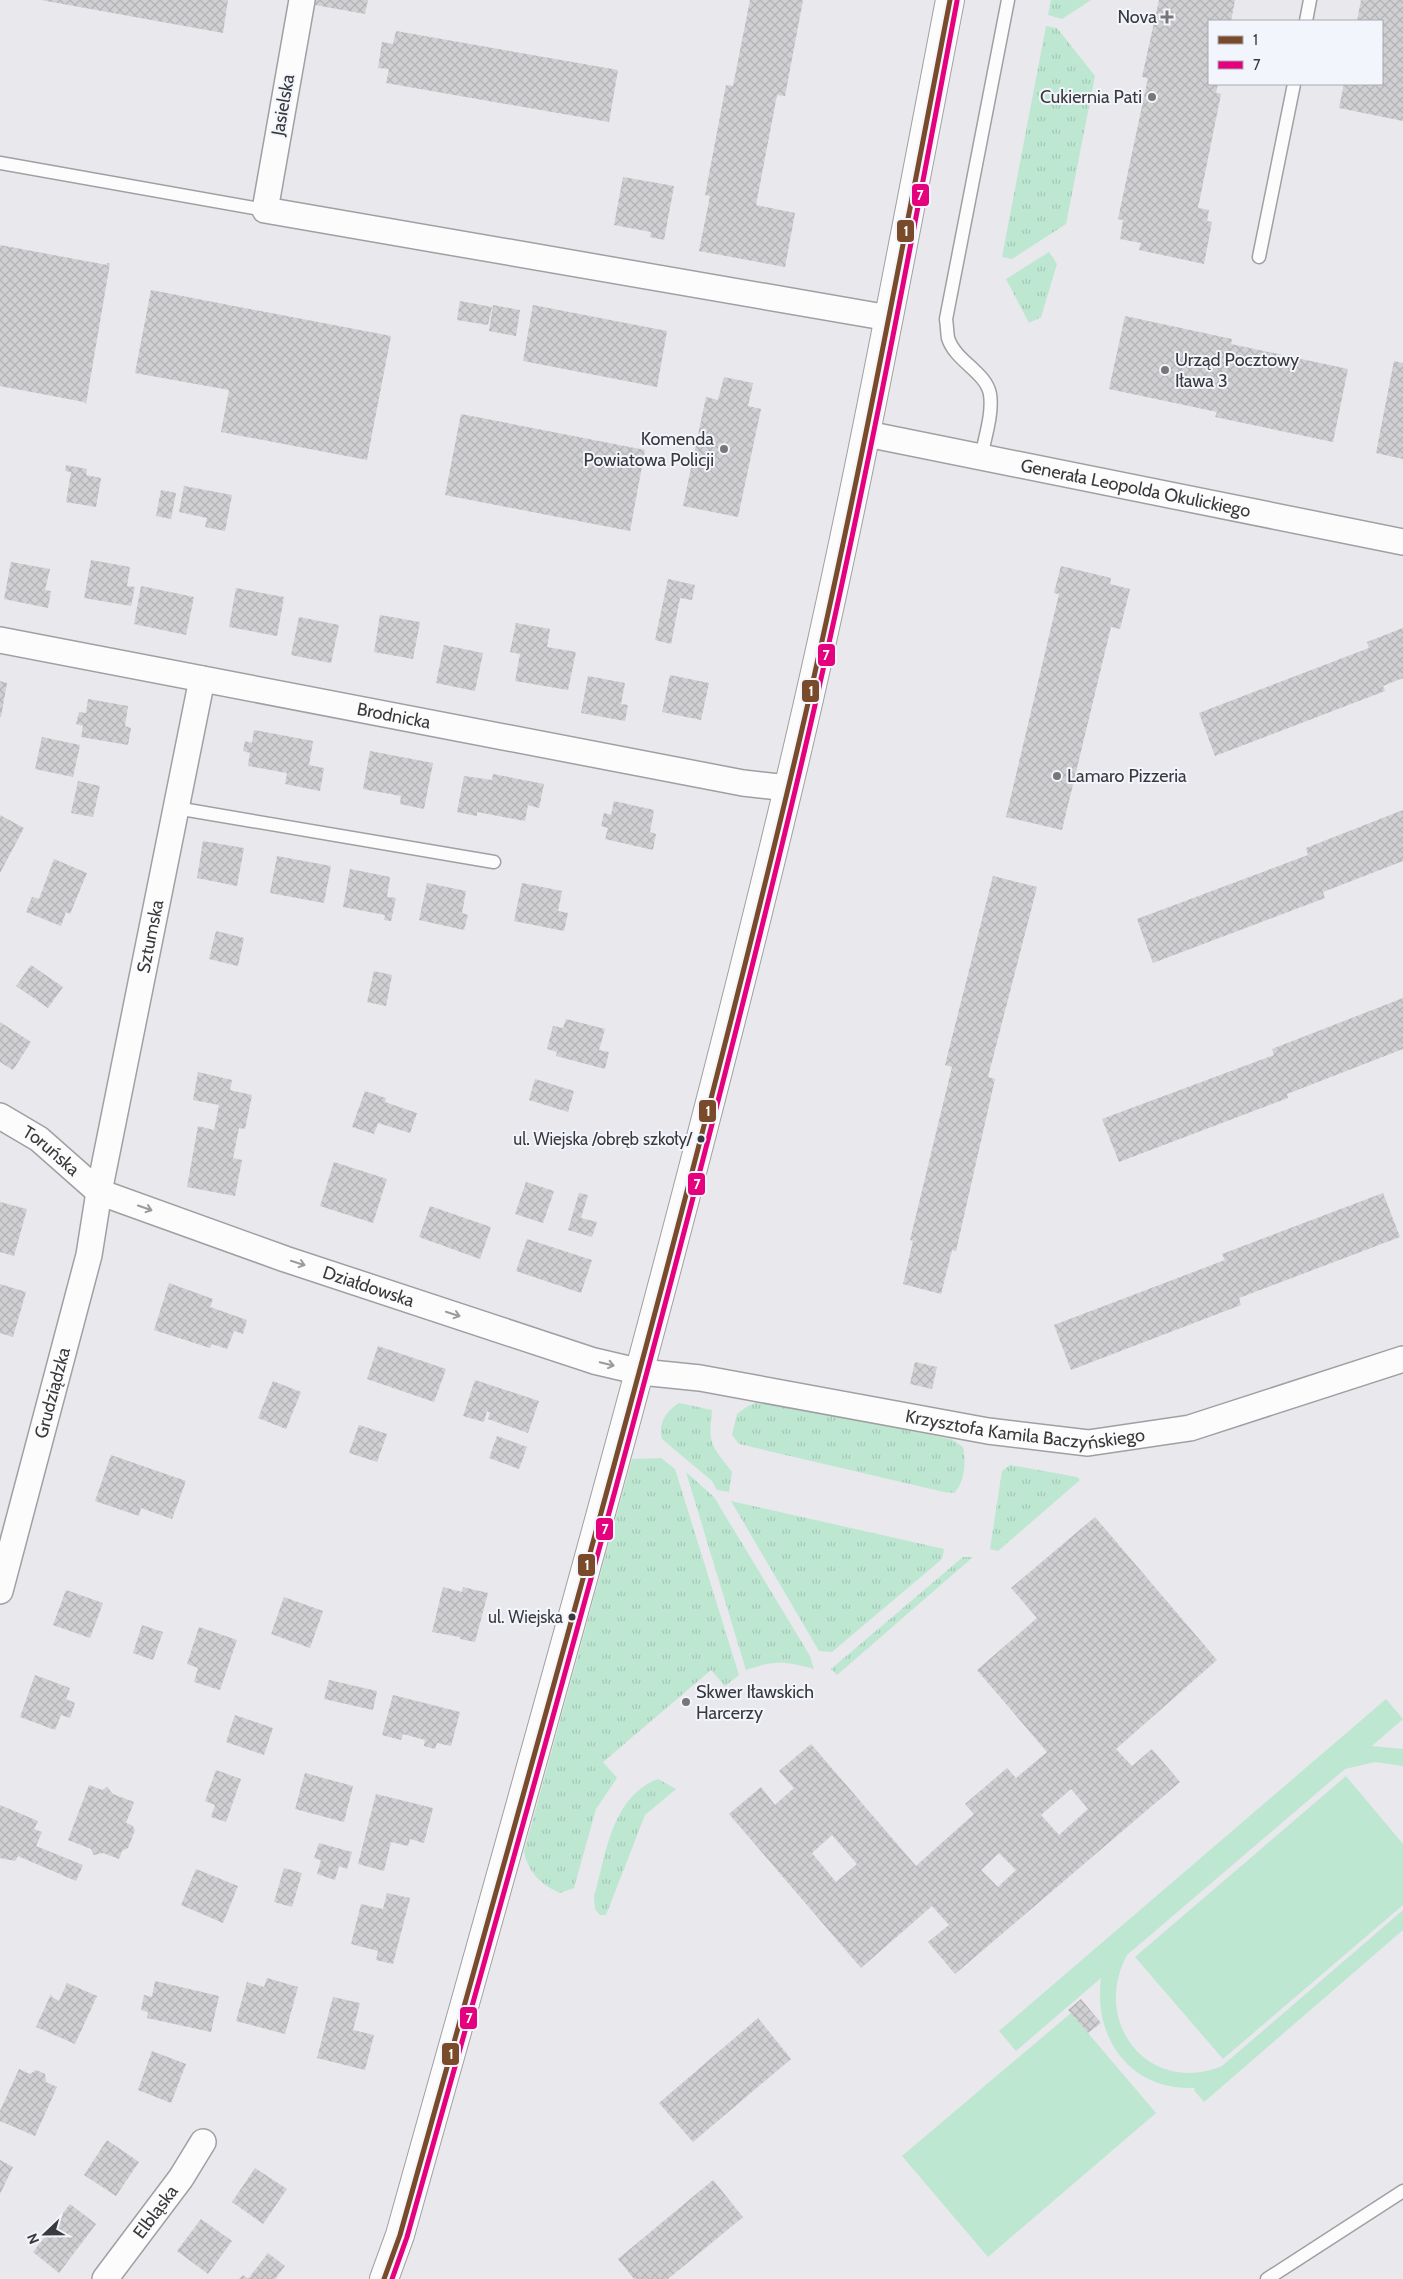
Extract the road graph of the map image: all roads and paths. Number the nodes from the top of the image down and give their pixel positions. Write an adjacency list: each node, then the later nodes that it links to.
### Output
1 (302, 0): 8 (street, Jasielska)
2 (950, 0): 10 (street)
3 (1008, 0): 12 (lane)
4 (1310, 0): 5 (lane)
5 (1306, 20)
6 (1294, 85): 9 (lane)
7 (0, 164): 8 (lane)
8 (265, 210): 10 (street)
9 (1259, 257)
10 (889, 318): 11 (street)
11 (866, 434): 12 (street, Generała Leopolda Okulickiego); 16 (street)
12 (981, 457): 13 (street, Generała Leopolda Okulickiego)
13 (1403, 542)
14 (0, 640): 15 (street, Brodnicka)
15 (202, 679): 16 (street, Brodnicka); 17 (street, Sztumska)
16 (788, 788): 22 (street)
17 (176, 808): 18 (lane); 20 (street, Sztumska)
18 (494, 862)
19 (0, 1116): 20 (street, Toruńska)
20 (99, 1192): 22 (street, Działdowska, one-way to 22); 23 (street, Grudziądzka)
21 (1403, 1359): 22 (street, Krzysztofa Kamila Baczyńskiego)
22 (641, 1372): 27 (street)
23 (0, 1591)
24 (204, 2142): 26 (street, Elbląska)
25 (1403, 2191): 28 (lane)
26 (105, 2279)
27 (384, 2279)
28 (1267, 2279)

